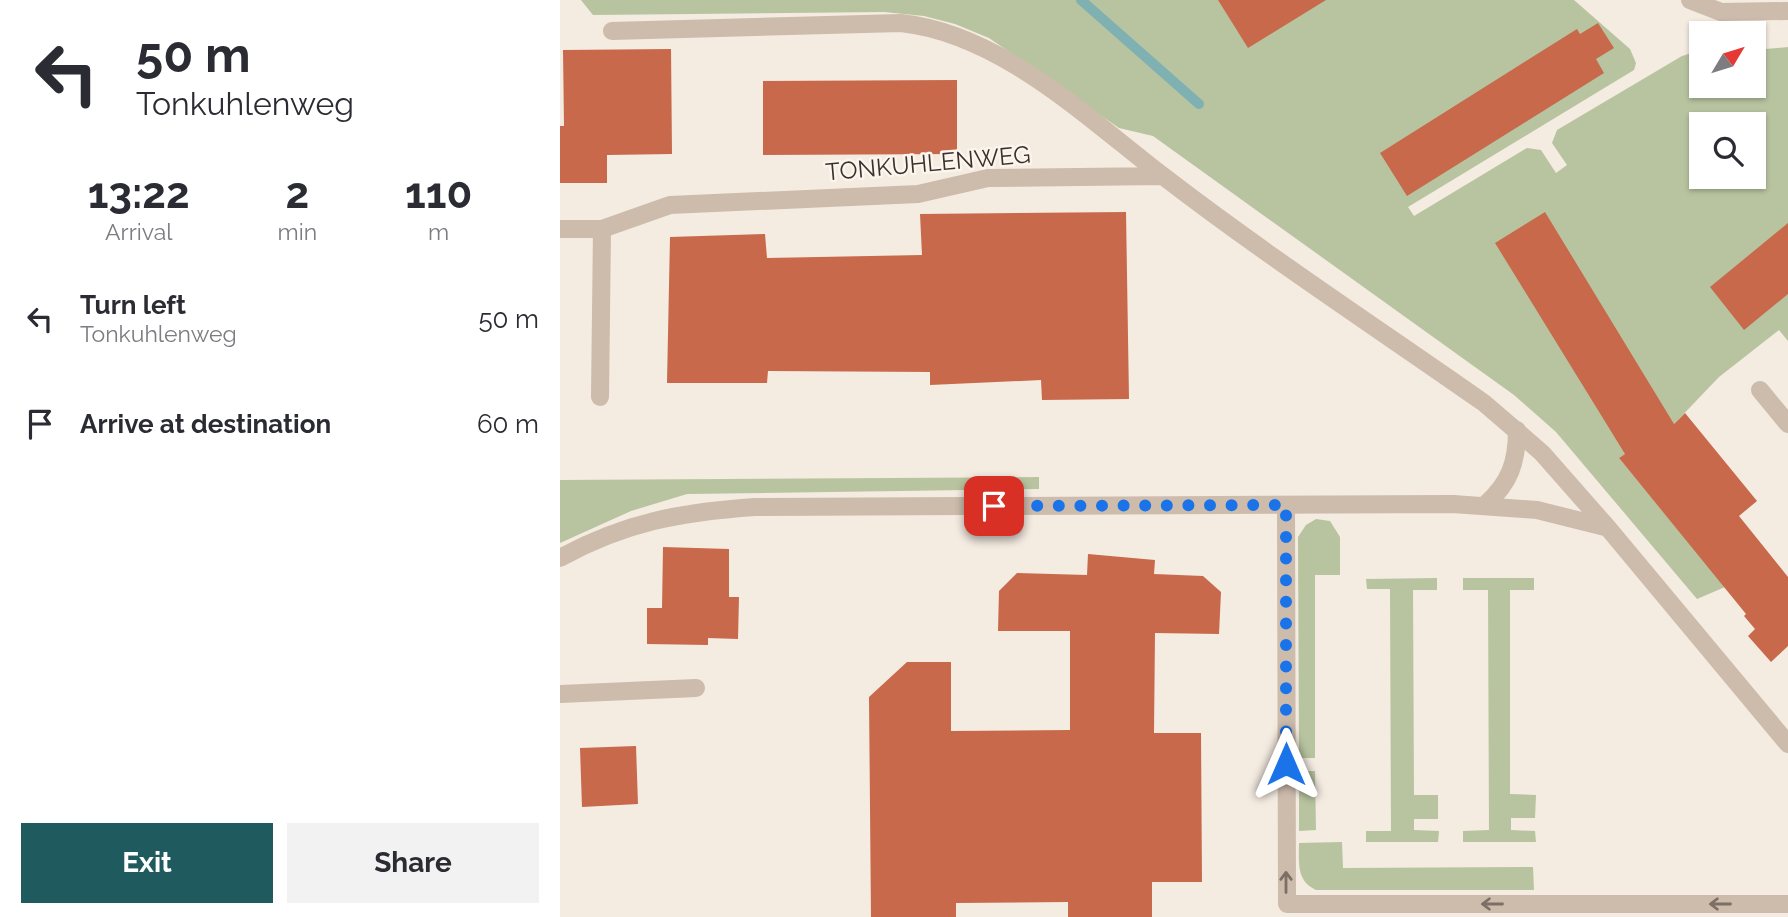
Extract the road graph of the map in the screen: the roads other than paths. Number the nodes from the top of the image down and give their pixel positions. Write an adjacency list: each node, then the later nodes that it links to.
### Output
1 (1689, 0): 2 (street)
2 (1788, 11)
3 (612, 31): 4 (street)
4 (1162, 176): 6 (street, TONKUHLENWEG); 10 (street)
5 (560, 229): 6 (street, TONKUHLENWEG)
6 (602, 229): 8 (street)
7 (1760, 390): 9 (street)
8 (600, 397)
9 (1788, 424)
10 (1517, 430): 12 (street); 13 (street)
11 (1286, 505): 12 (street); 14 (street); 19 (street, one-way to 11)
12 (1485, 505): 13 (street)
13 (1608, 528): 17 (street)
14 (560, 558)
15 (696, 688): 16 (street)
16 (560, 694)
17 (1788, 744)
18 (1788, 904): 19 (street, one-way to 19)
19 (1605, 911)

